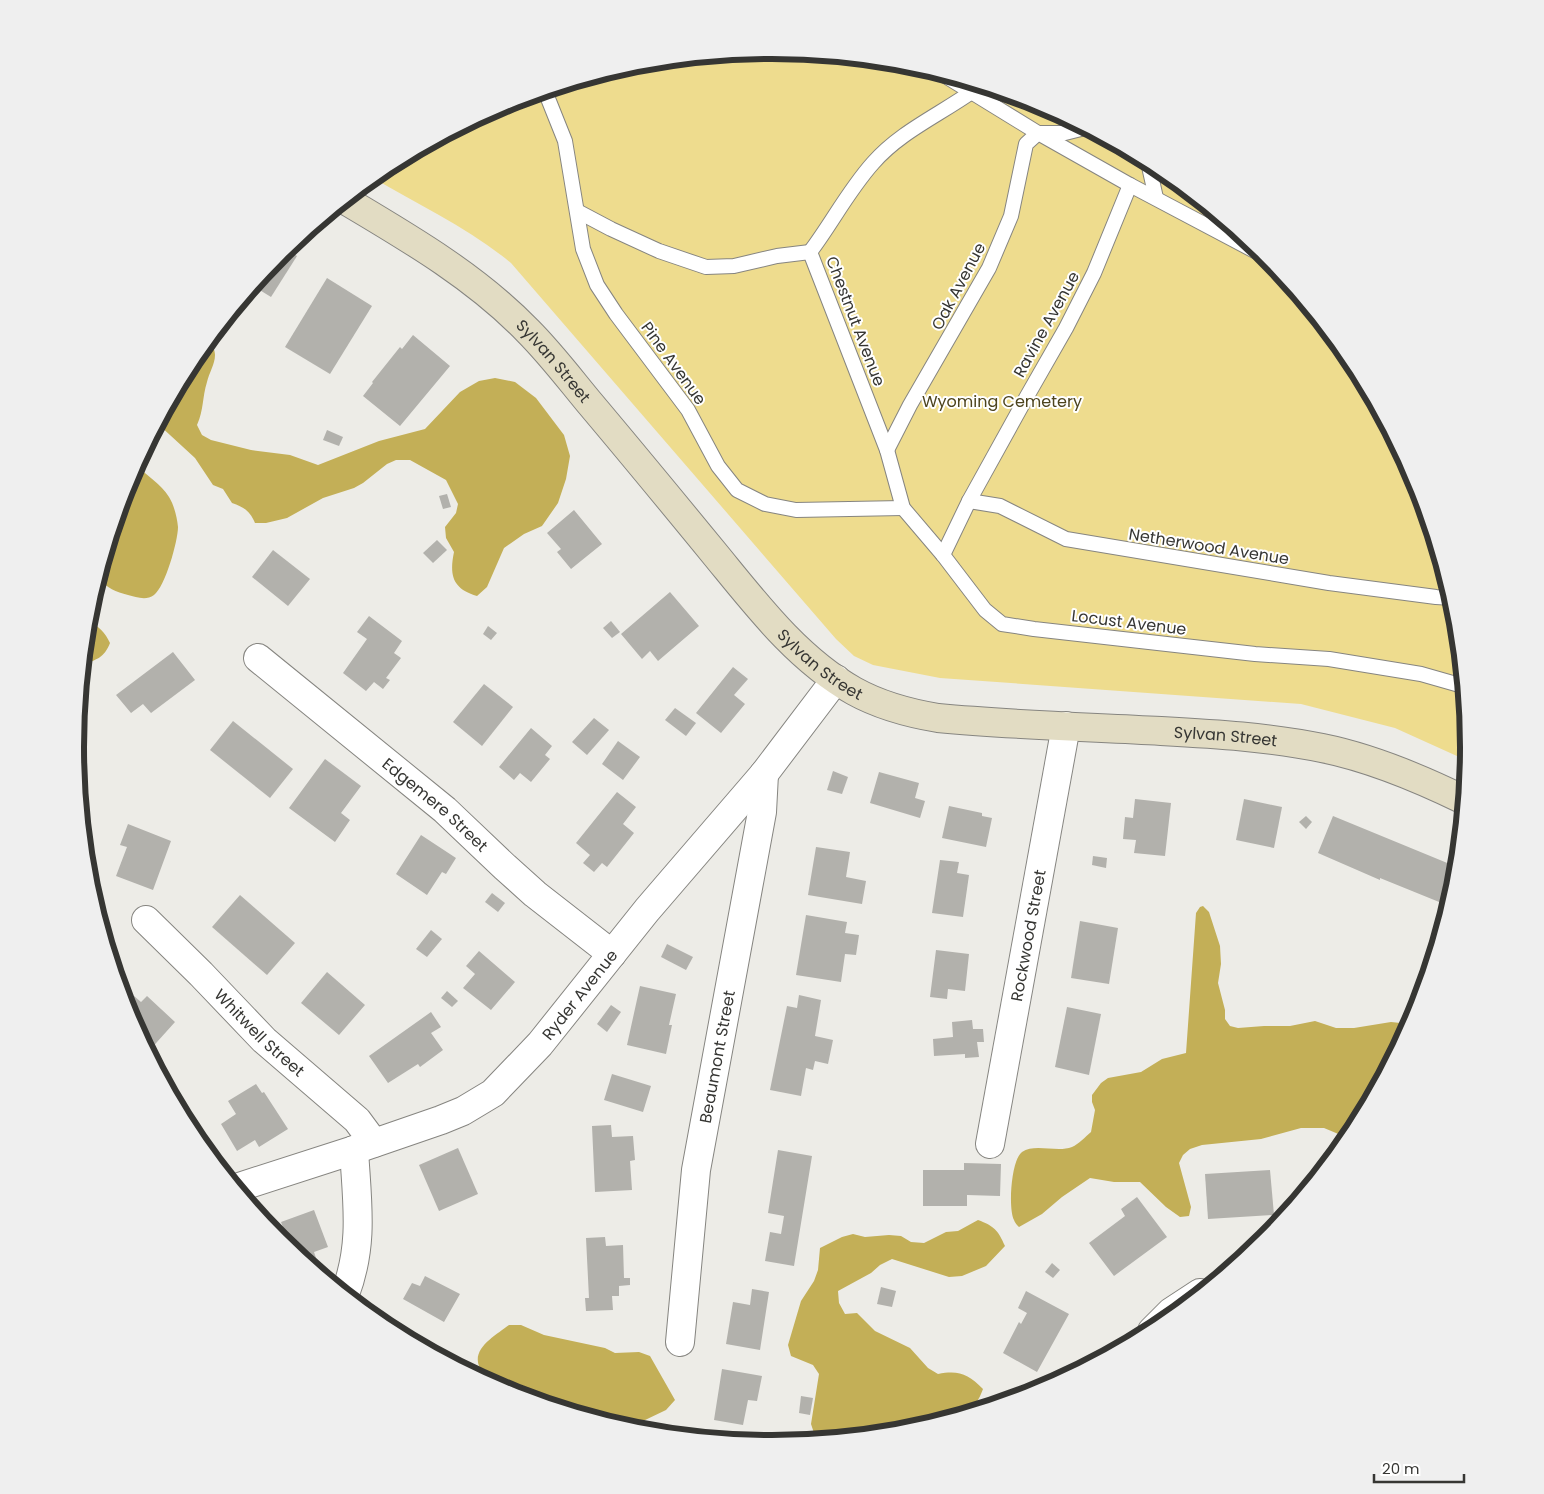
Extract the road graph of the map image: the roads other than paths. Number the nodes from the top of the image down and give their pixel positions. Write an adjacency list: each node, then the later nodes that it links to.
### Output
1 (972, 89): 12 (lane, Chestnut Avenue)
2 (979, 91): 5 (lane)
3 (547, 96): 10 (lane, Pine Avenue)
4 (1076, 130): 5 (lane)
5 (1038, 133): 7 (lane); 13 (lane, Oak Avenue)
6 (1150, 173): 8 (lane)
7 (1130, 185): 8 (lane); 14 (lane, Ravine Avenue)
8 (1156, 198): 11 (lane)
9 (350, 203): 19 (street, Sylvan Street)
10 (577, 211): 12 (lane); 15 (lane, Pine Avenue)
11 (1230, 234)
12 (810, 252): 13 (lane, Chestnut Avenue)
13 (887, 450): 15 (lane, Locust Avenue)
14 (969, 501): 16 (lane, Ravine Avenue); 17 (lane, Netherwood Avenue)
15 (903, 508): 16 (lane, Locust Avenue)
16 (943, 555): 20 (lane, Locust Avenue)
17 (1443, 597)
18 (258, 658): 25 (street, Edgemere Street)
19 (836, 679): 21 (street, Sylvan Street); 22 (street, Ryder Avenue)
20 (1457, 684)
21 (1066, 726): 23 (street, Sylvan Street); 26 (street, Rockwood Street)
22 (764, 774): 25 (street, Ryder Avenue); 30 (street, Beaumont Street)
23 (1458, 798)
24 (146, 920): 27 (street, Whitwell Street)
25 (612, 954): 27 (street, Ryder Avenue)
26 (990, 1144)
27 (364, 1146): 28 (street, Ryder Avenue); 29 (street)
28 (242, 1186)
29 (347, 1288)
30 (680, 1342)

